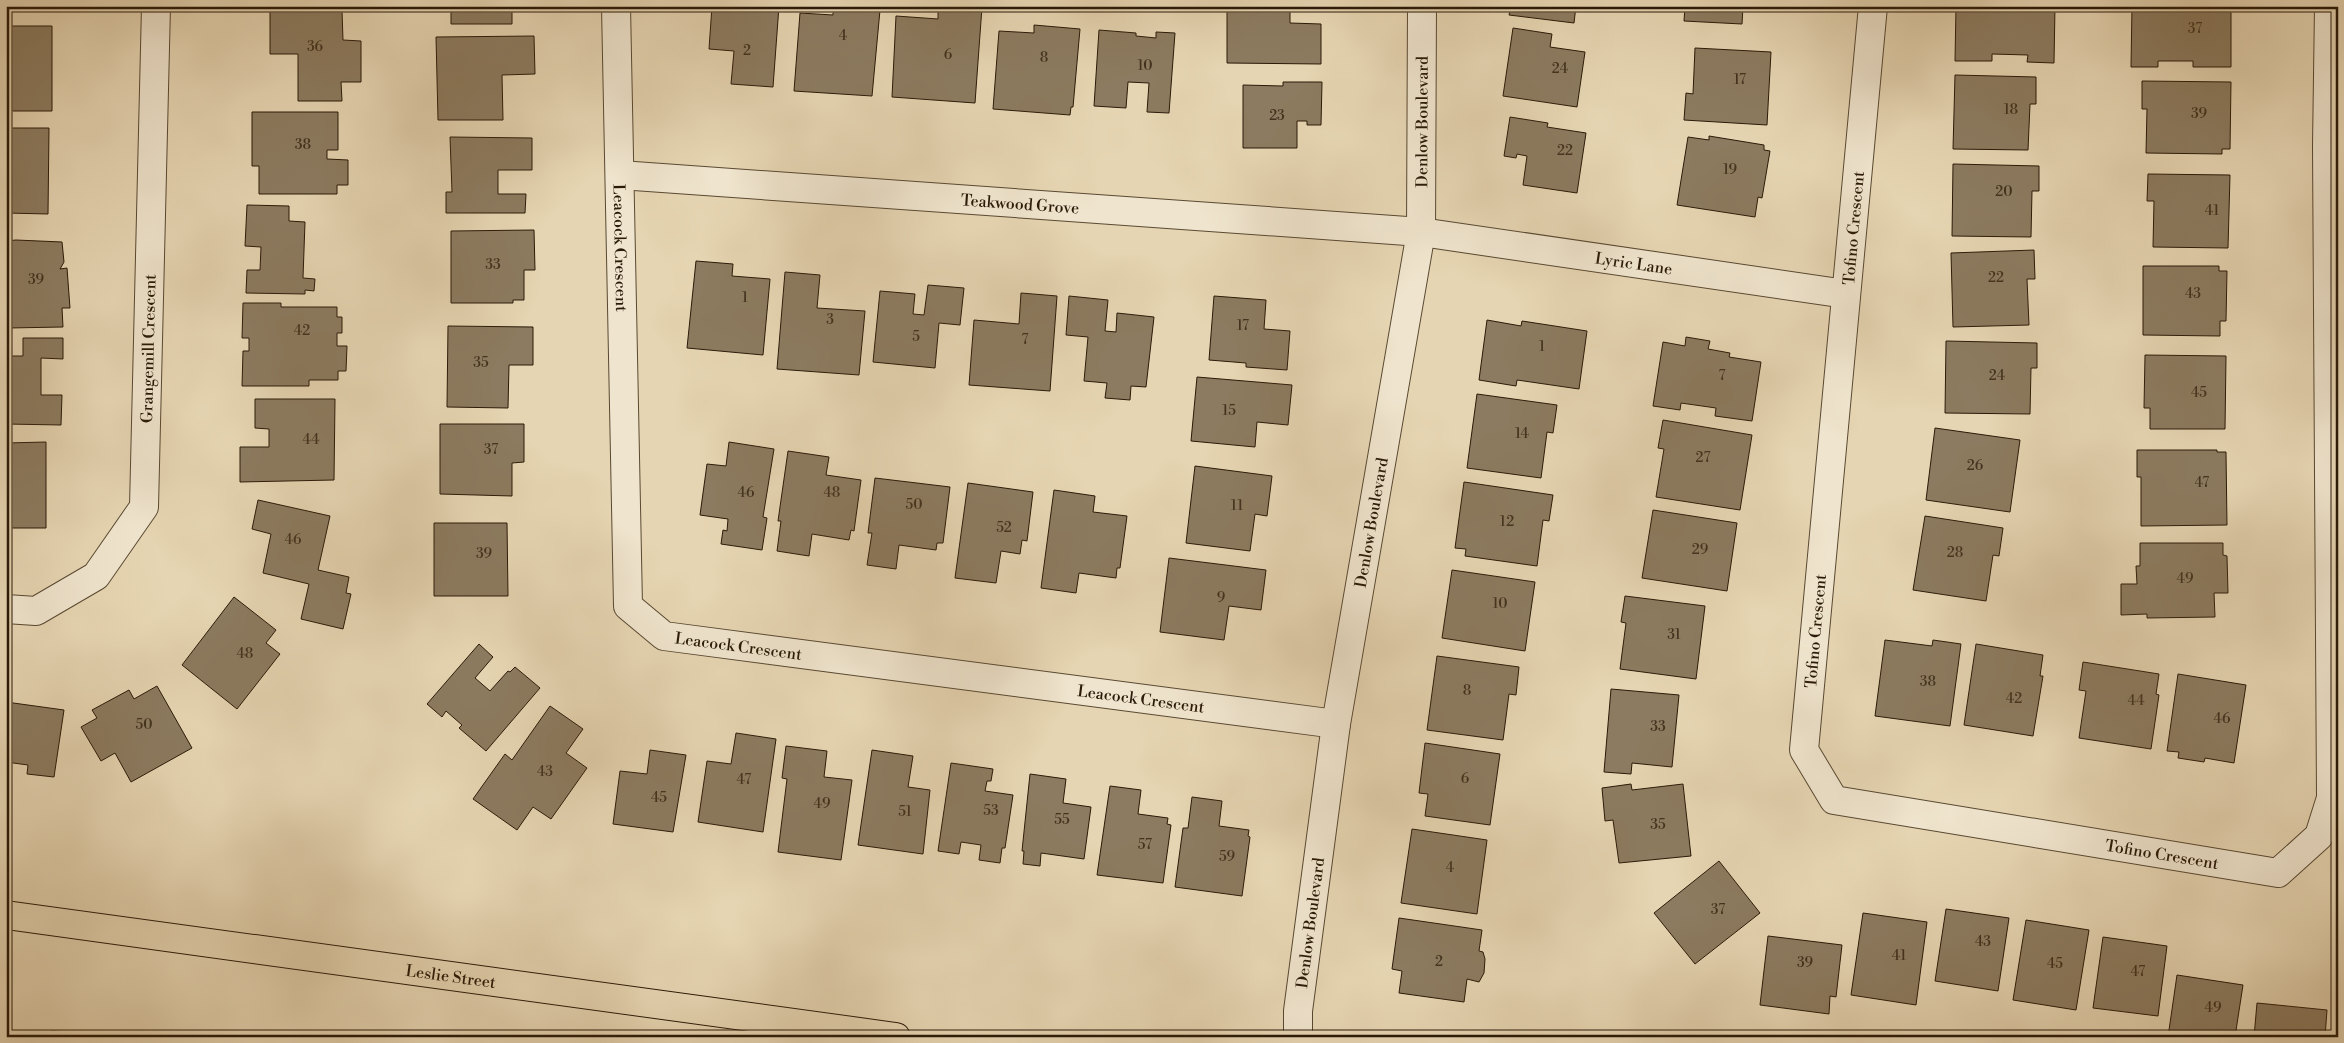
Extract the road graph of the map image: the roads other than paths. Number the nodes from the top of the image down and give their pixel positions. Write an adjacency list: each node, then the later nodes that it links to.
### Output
1 (156, 6): 9 (street, Grangemill Crescent)
2 (616, 6): 6 (street, Leacock Crescent)
3 (1422, 6): 7 (street, Denlow Boulevard)
4 (1873, 6): 8 (street, Tofino Crescent)
5 (2329, 6): 8 (street, Tofino Crescent)
6 (620, 175): 7 (street, Teakwood Grove); 10 (street, Leacock Crescent)
7 (1421, 232): 8 (street, Lyric Lane); 10 (street, Denlow Boulevard)
8 (1846, 294)
9 (6, 609)
10 (1336, 724): 14 (street, Denlow Boulevard)
11 (6, 915): 12 (main road, Leslie Street)
12 (802, 1030): 13 (main road, Leslie Street)
13 (896, 1037)
14 (1298, 1037)

